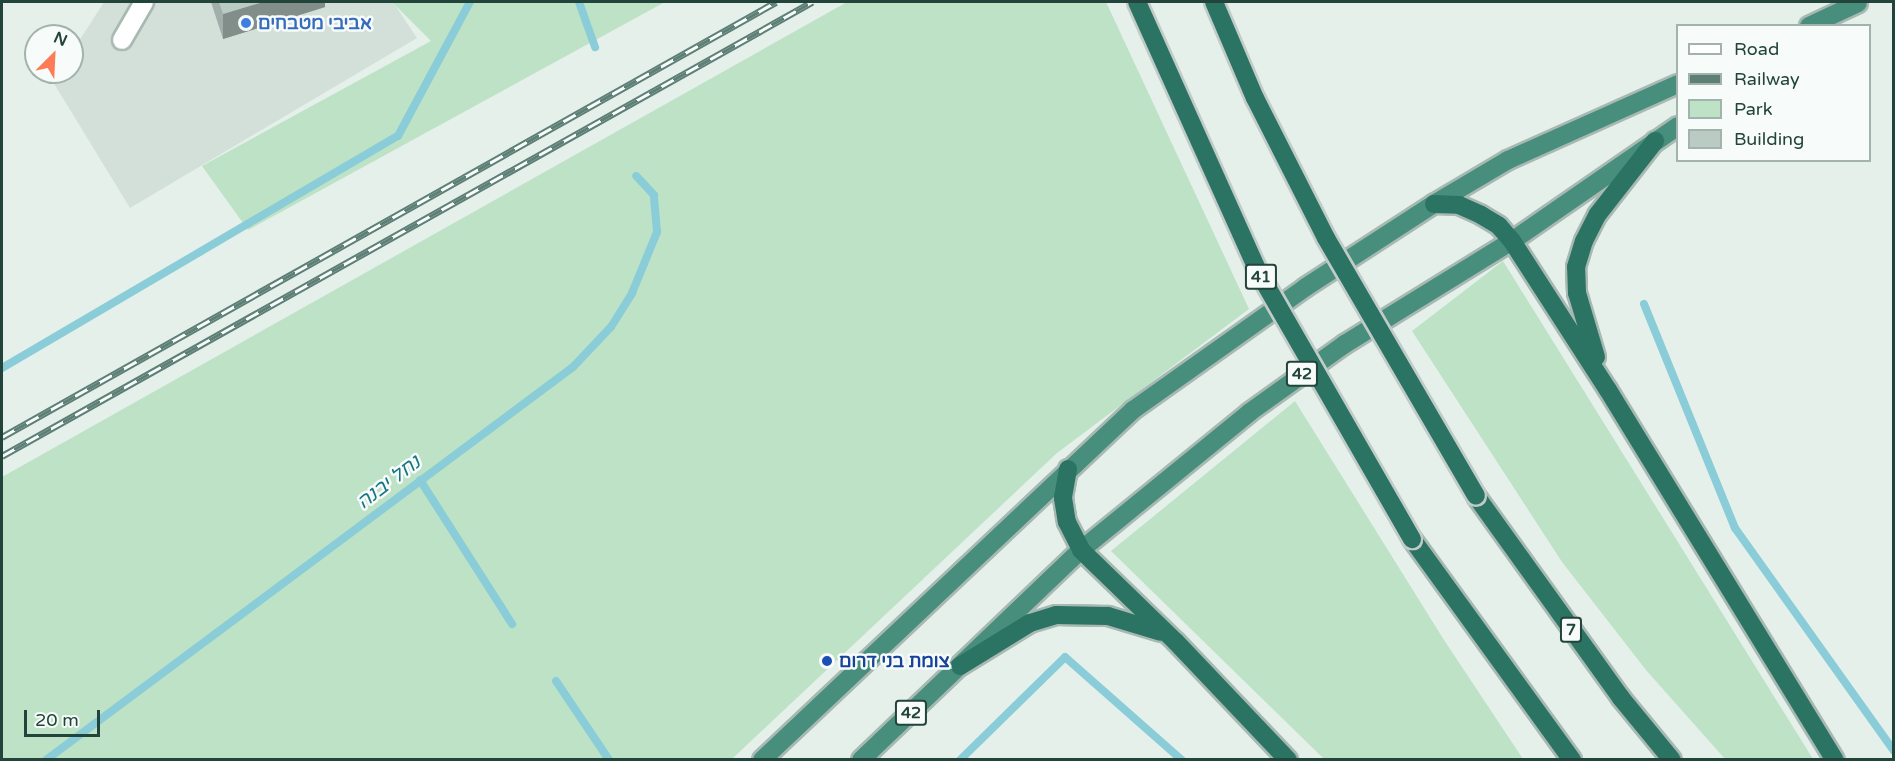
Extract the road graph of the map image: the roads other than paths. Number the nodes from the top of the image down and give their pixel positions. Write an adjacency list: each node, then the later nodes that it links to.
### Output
1 (144, 2): 7 (street)
2 (1137, 2): 21 (highway, 41, bridge)
3 (1214, 2): 22 (highway, 7, bridge)
4 (1860, 2): 5 (highway); 6 (highway)
5 (1813, 24)
6 (1829, 24)
7 (122, 40)
8 (1676, 84): 11 (highway)
9 (1676, 127): 10 (highway, 42)
10 (1655, 141): 12 (highway, 42); 13 (highway)
11 (1434, 204): 12 (highway); 14 (highway)
12 (1512, 241): 13 (highway); 15 (highway, 42)
13 (1608, 390): 23 (highway)
14 (1068, 469): 15 (highway); 18 (highway)
15 (1081, 550): 16 (highway); 17 (highway, 42)
16 (1176, 642): 17 (highway); 20 (highway)
17 (960, 666): 19 (highway, 42)
18 (762, 759)
19 (861, 759)
20 (1288, 759)
21 (1572, 759)
22 (1672, 759)
23 (1834, 759)

